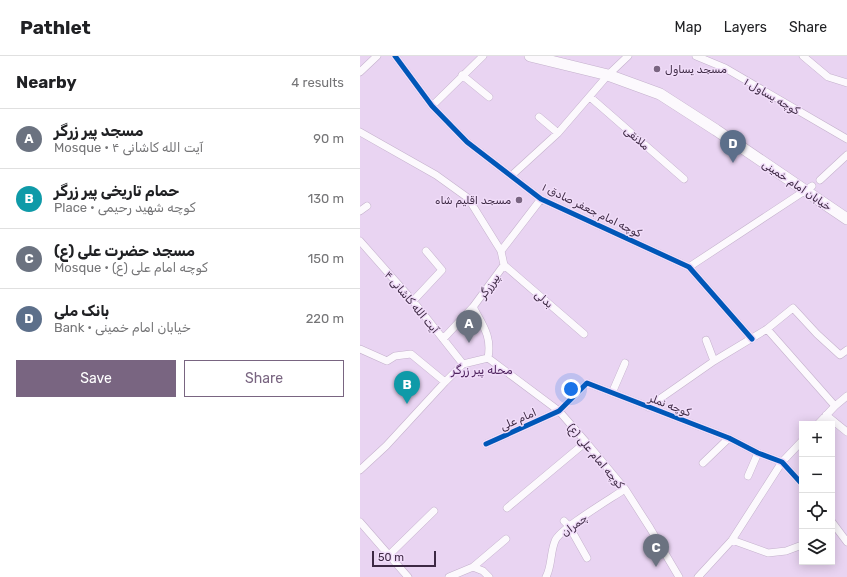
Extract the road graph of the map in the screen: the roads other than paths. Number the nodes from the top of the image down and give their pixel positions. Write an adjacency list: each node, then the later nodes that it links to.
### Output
1 (376, 56): 8 (street)
2 (395, 56): 14 (street, کوچه امام جعفر صادق ۱)
3 (483, 56): 10 (street)
4 (530, 56): 9 (main road, خیابان امام خمینی)
5 (628, 56): 9 (street)
6 (696, 56): 18 (street, کوچه یساول ۱)
7 (802, 56): 11 (street)
8 (360, 71)
9 (612, 72): 13 (street); 23 (main road, خیابان امام خمینی)
10 (462, 75): 12 (street); 14 (street)
11 (847, 83)
12 (489, 97)
13 (590, 97): 17 (street); 21 (street, ملانقی)
14 (432, 106): 20 (street, کوچه امام جعفر صادق ۱)
15 (539, 118): 17 (street)
16 (360, 132): 29 (street)
17 (558, 133): 20 (street)
18 (847, 139)
19 (847, 155): 22 (street)
20 (511, 176): 24 (street, کوچه امام جعفر صادق ۱)
21 (684, 179)
22 (820, 180)
23 (809, 189): 27 (main road, خیابان امام خمینی); 32 (street)
24 (541, 199): 29 (street); 32 (street, کوچه امام جعفر صادق ۱)
25 (367, 206): 26 (street)
26 (360, 211)
27 (847, 219)
28 (360, 241): 33 (street, آیت الله کاشانی ۴)
29 (501, 250): 31 (street, پیرزرگر)
30 (426, 251): 33 (street)
31 (504, 265): 34 (street, پیرزرگر); 36 (street, بدلی)
32 (689, 267): 38 (street, کوچه امام جعفر صادق ۱)
33 (413, 301): 37 (street, آیت الله کاشانی ۴)
34 (473, 307): 37 (street); 42 (street, پیرزرگر)
35 (767, 329): 38 (street); 41 (street); 49 (street)
36 (584, 334)
37 (443, 339): 45 (street, آیت الله کاشانی ۴)
38 (752, 339): 43 (street)
39 (706, 340): 43 (street)
40 (360, 349): 46 (street)
41 (847, 350)
42 (488, 358): 45 (street); 51 (street, کوچه امام علی (ع))
43 (714, 361): 50 (street)
44 (625, 363): 47 (street)
45 (463, 364): 46 (street)
46 (445, 382): 62 (street)
47 (612, 393): 50 (street, کوچه نملر); 51 (street, کوچه نملر)
48 (847, 396): 49 (street)
49 (835, 406): 52 (street)
50 (648, 407): 55 (street, کوچه نملر)
51 (559, 411): 56 (street, کوچه امام علی (ع)); 57 (street, امام علی)
52 (826, 415): 53 (street); 54 (street)
53 (821, 421)
54 (847, 432)
55 (729, 438): 59 (street, کوچه نملر); 61 (street)
56 (586, 442): 65 (street, کوچه امام علی (ع)); 66 (street)
57 (486, 444)
58 (799, 444): 60 (street)
59 (758, 453): 60 (street, کوچه نملر); 63 (street)
60 (782, 462): 64 (street); 73 (street)
61 (703, 463)
62 (360, 470)
63 (748, 476)
64 (799, 481)
65 (625, 490): 69 (street, چمران); 82 (street, کوچه امام علی (ع))
66 (507, 508)
67 (434, 511): 75 (street)
68 (360, 522): 75 (street)
69 (567, 524): 76 (street); 78 (street, چمران)
70 (835, 526): 71 (street)
71 (842, 536)
72 (506, 539): 77 (street)
73 (732, 540): 74 (street); 83 (street)
74 (799, 546)
75 (389, 555): 79 (street)
76 (587, 558)
77 (473, 567): 80 (street); 81 (street)
78 (550, 575)
79 (404, 576)
80 (449, 577)
81 (489, 577)
82 (679, 577)
83 (698, 577)

